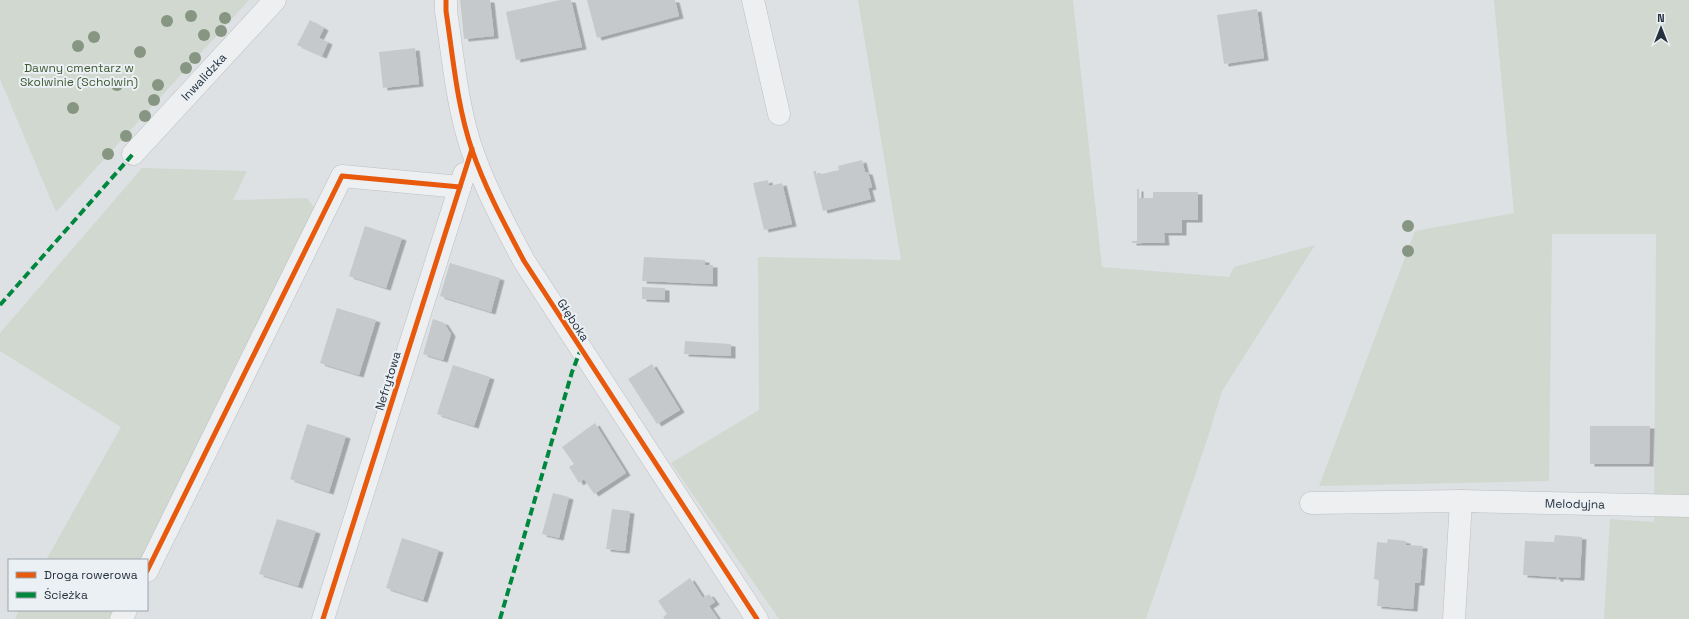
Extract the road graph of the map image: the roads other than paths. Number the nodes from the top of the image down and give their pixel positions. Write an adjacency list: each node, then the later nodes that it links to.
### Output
1 (275, 0): 6 (street, Inwalidzka)
2 (446, 0): 5 (street, Głęboka)
3 (753, 0): 4 (street)
4 (779, 114)
5 (472, 150): 7 (street, Nefrytowa); 13 (street, Głęboka)
6 (133, 154)
7 (460, 187): 11 (street); 12 (street, Nefrytowa)
8 (1461, 502): 9 (street, Melodyjna); 10 (street, Melodyjna); 14 (street)
9 (1311, 503)
10 (1689, 506)
11 (148, 569)
12 (323, 619)
13 (757, 619)
14 (1454, 619)

